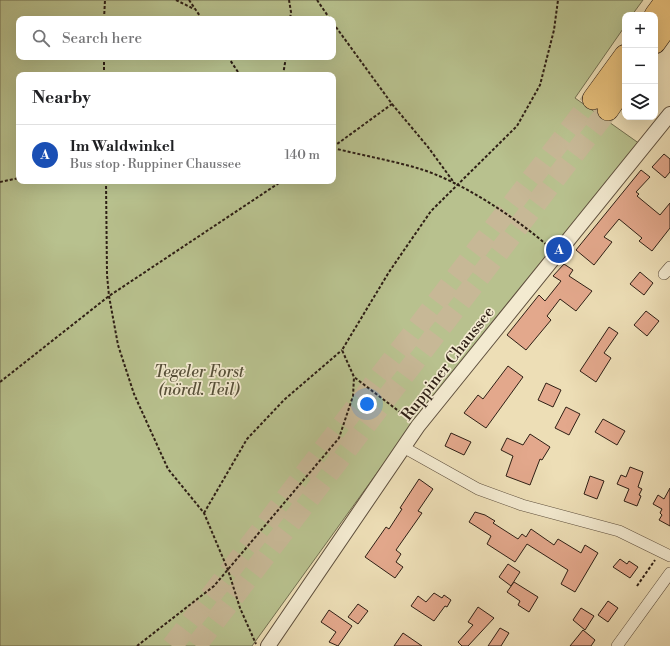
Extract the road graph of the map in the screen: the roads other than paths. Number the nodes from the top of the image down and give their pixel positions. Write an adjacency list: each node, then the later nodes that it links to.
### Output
1 (666, 0): 2 (highway)
2 (657, 12)
3 (670, 22): 4 (highway)
4 (658, 39)
5 (622, 61): 6 (highway)
6 (622, 87)
7 (670, 114): 8 (street, Ruppiner Chaussee)
8 (403, 448): 9 (street); 11 (street, Ruppiner Chaussee)
9 (666, 553)
10 (670, 573): 12 (street)
11 (268, 646)
12 (617, 646)

